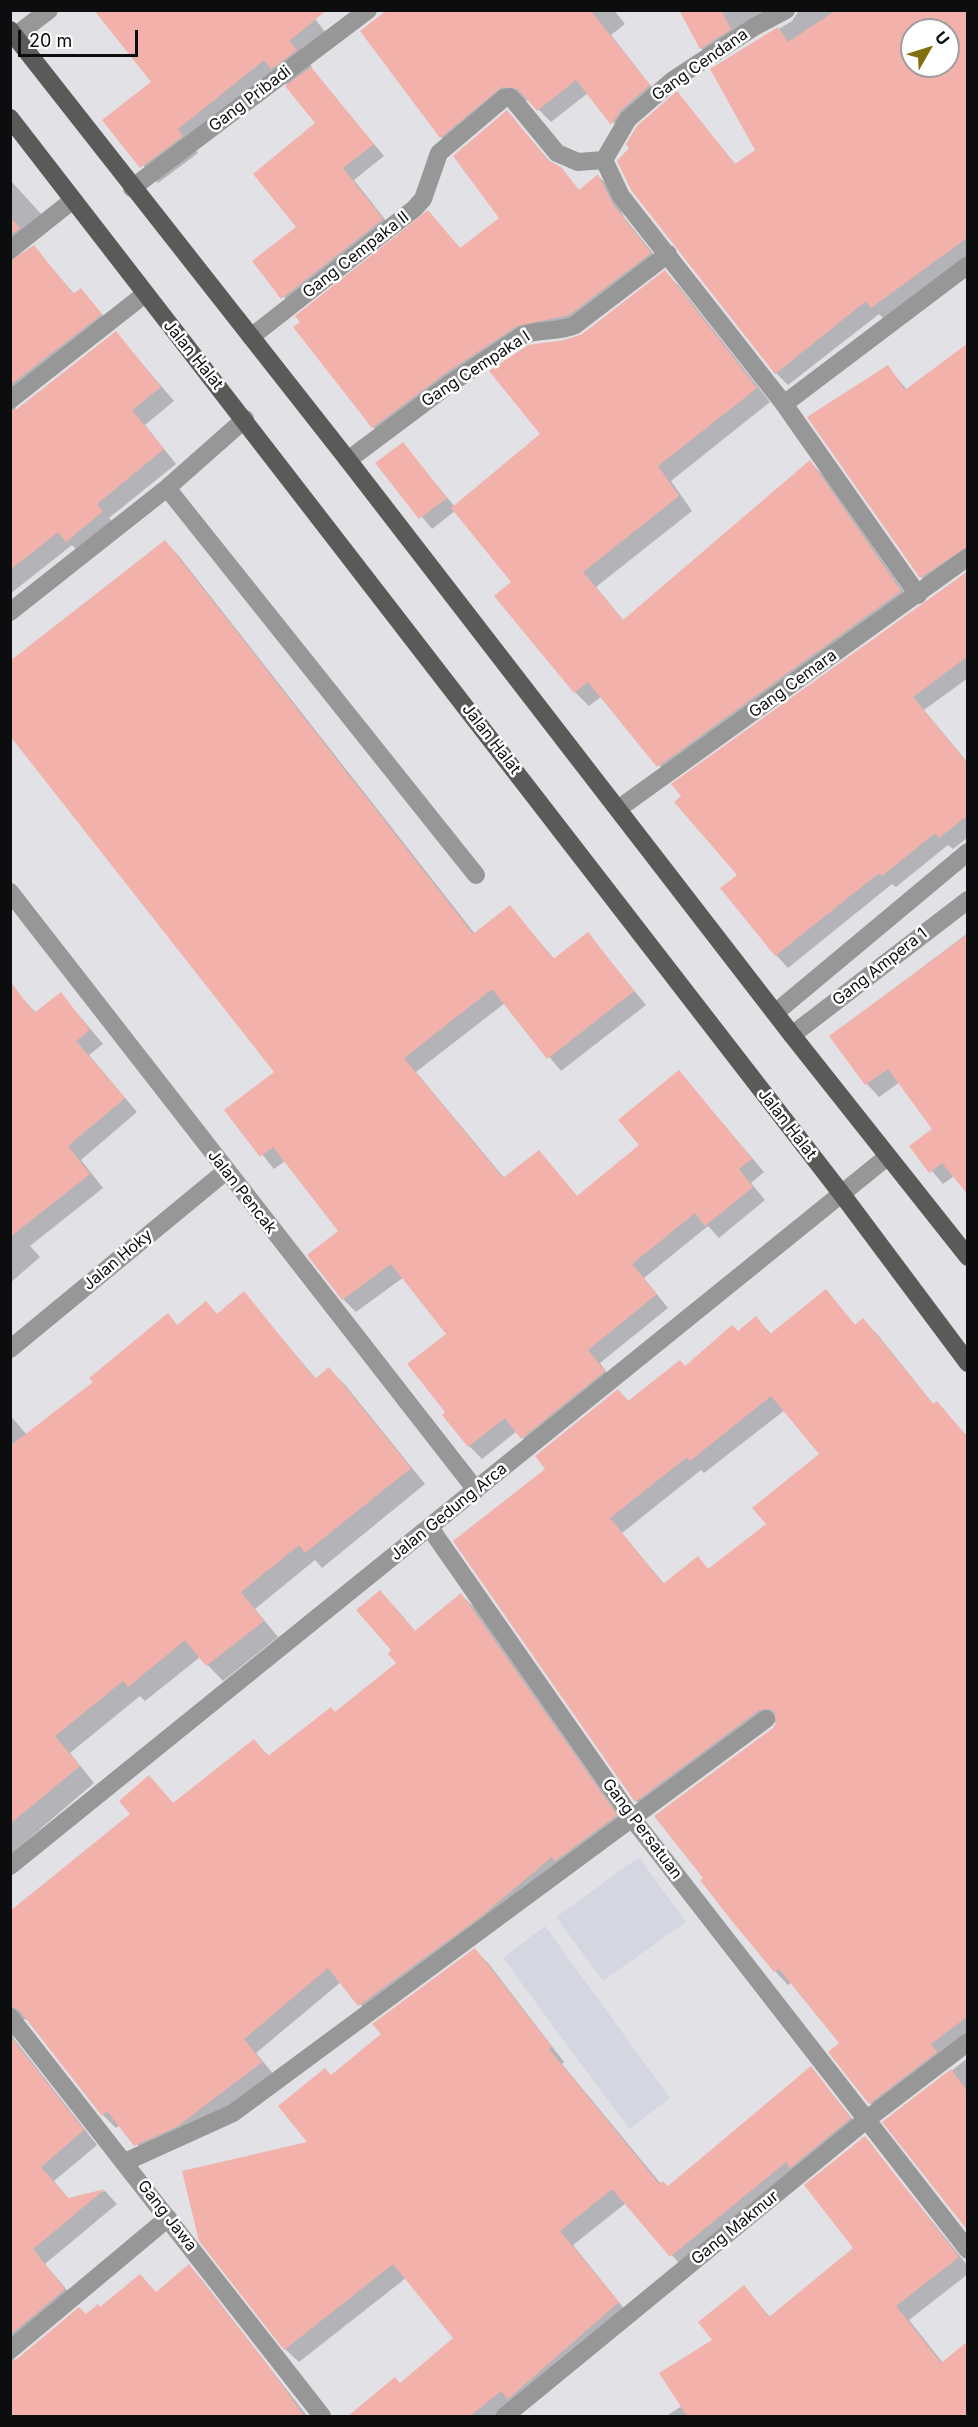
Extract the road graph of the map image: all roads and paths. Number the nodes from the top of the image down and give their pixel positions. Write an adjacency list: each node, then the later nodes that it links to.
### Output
1 (49, 10): 4 (street)
2 (368, 10): 7 (street, Gang Pribadi)
3 (786, 10): 6 (street, Gang Cendana)
4 (13, 33): 7 (main road)
5 (10, 118): 8 (main road, Jalan Halat)
6 (604, 160): 10 (street); 13 (street, Gang Cempaka II)
7 (132, 188): 13 (main road)
8 (73, 200): 9 (street); 12 (main road, Jalan Halat)
9 (10, 250)
10 (668, 254): 15 (street); 17 (street, Gang Cempaka I)
11 (968, 265): 15 (street)
12 (145, 294): 14 (street); 16 (main road, Jalan Halat)
13 (251, 337): 17 (main road)
14 (10, 400)
15 (783, 404): 20 (street)
16 (245, 419): 18 (street); 31 (main road, Jalan Halat)
17 (348, 460): 22 (main road)
18 (167, 488): 21 (street); 24 (street)
19 (968, 558): 20 (street, Gang Cemara)
20 (918, 595): 22 (street, Gang Cemara)
21 (10, 612)
22 (618, 809): 27 (main road)
23 (968, 852): 27 (street)
24 (476, 875)
25 (10, 892): 30 (street, Jalan Pencak)
26 (968, 900): 28 (street, Gang Ampera 1)
27 (775, 1013): 28 (main road)
28 (792, 1035): 29 (main road)
29 (887, 1157): 31 (street, Jalan Gedung Arca); 32 (main road)
30 (226, 1171): 33 (street, Jalan Hoky); 35 (street, Jalan Pencak)
31 (841, 1193): 34 (main road, Jalan Halat); 35 (street, Jalan Gedung Arca)
32 (968, 1257)
33 (10, 1349)
34 (968, 1363)
35 (476, 1490): 36 (street, Jalan Gedung Arca)
36 (430, 1528): 38 (street, Gang Persatuan); 39 (street, Jalan Gedung Arca)
37 (766, 1719): 38 (street)
38 (632, 1818): 42 (street, Gang Persatuan); 43 (street)
39 (10, 1866)
40 (10, 2017): 43 (street, Gang Jawa)
41 (968, 2042): 42 (street, Gang Makmur)
42 (866, 2120): 45 (street, Gang Persatuan); 48 (street, Gang Makmur)
43 (125, 2162): 44 (street, Gang Jawa)
44 (168, 2218): 46 (street); 47 (street, Gang Jawa)
45 (968, 2250)
46 (10, 2349)
47 (321, 2416)
48 (505, 2416)

